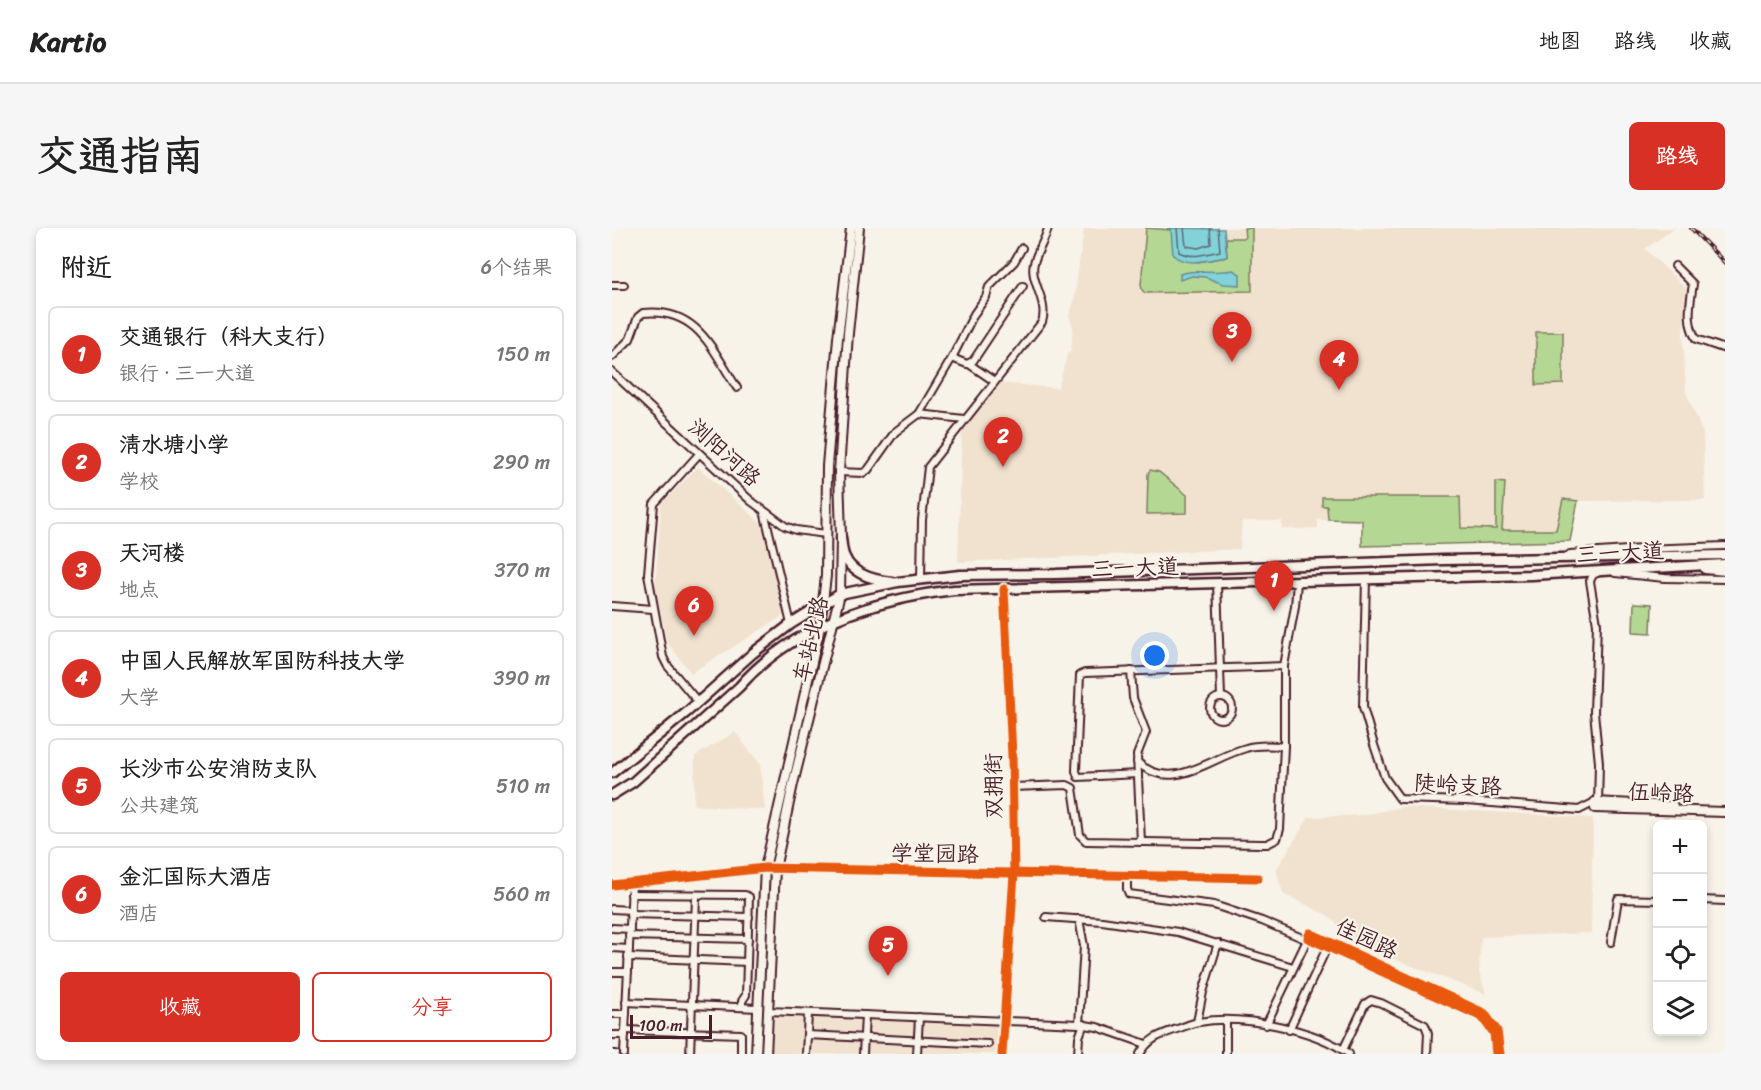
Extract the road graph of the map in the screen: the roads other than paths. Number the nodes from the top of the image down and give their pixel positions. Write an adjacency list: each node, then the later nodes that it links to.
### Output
1 (851, 228): 21 (main road, 车站北路)
2 (859, 228): 19 (main road, 车站北路)
3 (1048, 228): 14 (street)
4 (1022, 248): 11 (street)
5 (1675, 266): 9 (street)
6 (612, 285): 7 (street)
7 (624, 285)
8 (1023, 286): 12 (street)
9 (1725, 349)
10 (612, 357): 15 (street)
11 (952, 358): 12 (street); 16 (street)
12 (969, 364): 14 (street)
13 (612, 372): 18 (street, 浏阳河路)
14 (994, 381): 17 (street)
15 (737, 388)
16 (919, 414): 17 (street); 19 (street)
17 (964, 419): 31 (street)
18 (699, 454): 20 (street, 浏阳河路); 41 (street)
19 (838, 472): 22 (main road, 车站北路)
20 (764, 511): 21 (street, 浏阳河路); 43 (street)
21 (826, 534): 39 (main road, 车站北路)
22 (841, 537): 34 (highway); 38 (main road, 车站北路)
23 (1725, 546): 25 (street)
24 (1725, 555): 25 (highway, 三一大道)
25 (1542, 557): 31 (highway, 三一大道)
26 (1725, 564): 27 (highway, 三一大道)
27 (1680, 567): 28 (highway, 三一大道); 29 (highway)
28 (1600, 571): 30 (highway, 三一大道); 33 (street); 58 (street)
29 (1725, 571)
30 (1572, 573): 32 (highway, 三一大道); 58 (street)
31 (921, 579): 34 (highway, 三一大道)
32 (1366, 579): 35 (highway, 三一大道); 58 (street, 陡岭支路)
33 (1725, 579)
34 (898, 582): 38 (highway, 三一大道)
35 (1297, 582): 36 (highway, 三一大道); 45 (street)
36 (1217, 583): 37 (highway, 三一大道); 46 (street)
37 (1004, 589): 42 (highway, 三一大道); 56 (street, 双拥街)
38 (840, 594): 39 (highway, 三一大道); 42 (main road, 车站北路)
39 (824, 603): 43 (highway, 三一大道); 44 (main road, 车站北路)
40 (612, 606): 41 (street)
41 (654, 609): 49 (street)
42 (835, 621): 44 (highway, 三一大道); 63 (main road, 车站北路)
43 (790, 624): 49 (highway, 三一大道)
44 (820, 627): 57 (highway, 三一大道); 62 (main road, 车站北路)
45 (1284, 666): 46 (street); 50 (street)
46 (1220, 668): 47 (street); 48 (street)
47 (1131, 671): 51 (street); 54 (street)
48 (1221, 697)
49 (698, 702): 52 (highway, 三一大道)
50 (1284, 746): 51 (street); 61 (street)
51 (1137, 762): 53 (street)
52 (612, 773)
53 (1138, 774): 54 (street); 61 (street)
54 (1078, 777): 55 (street)
55 (1071, 786): 56 (street); 61 (street)
56 (1012, 787): 64 (street, 双拥街)
57 (612, 795)
58 (1597, 805): 59 (main road, 伍岭路); 60 (main road, 伍岭路)
59 (1725, 807)
60 (1725, 812)
61 (1141, 842)
62 (765, 868): 63 (street, 学堂园路); 67 (street, 学堂园路); 99 (main road, 车站北路)
63 (775, 868): 64 (street, 学堂园路); 100 (main road, 车站北路)
64 (1014, 874): 65 (street, 学堂园路); 106 (street, 双拥街)
65 (1127, 876): 66 (street, 学堂园路); 84 (street, 佳园路)
66 (1258, 878)
67 (632, 883): 68 (street, 学堂园路); 69 (street)
68 (612, 885)
69 (631, 894): 75 (street); 78 (street)
70 (696, 897): 76 (street)
71 (1653, 900): 85 (street)
72 (1707, 900): 73 (street)
73 (1725, 901)
74 (612, 909): 75 (street)
75 (630, 912): 76 (street); 81 (street)
76 (696, 916): 78 (street); 82 (street)
77 (1046, 916): 79 (street)
78 (749, 917): 83 (street)
79 (1079, 919): 86 (street); 109 (street)
80 (612, 928): 81 (street)
81 (629, 932): 82 (street); 89 (street)
82 (695, 938): 83 (street); 91 (street)
83 (748, 939): 92 (street)
84 (1307, 939): 87 (street, 佳园路); 93 (street)
85 (1611, 942)
86 (1218, 943): 93 (street); 108 (street)
87 (1328, 944): 111 (street); 134 (street, 佳园路)
88 (612, 948): 89 (street)
89 (629, 949): 90 (street)
90 (628, 957): 91 (street); 95 (street)
91 (694, 960): 92 (street); 97 (street)
92 (747, 962): 98 (street)
93 (1293, 967): 110 (street)
94 (612, 972): 95 (street)
95 (628, 972): 96 (street)
96 (626, 1002): 97 (street); 103 (street)
97 (692, 1005): 98 (street); 112 (street)
98 (742, 1007): 99 (street)
99 (758, 1008): 124 (main road, 车站北路)
100 (768, 1011): 101 (street); 125 (main road, 车站北路)
101 (808, 1013): 104 (street); 115 (street)
102 (612, 1014): 103 (street)
103 (626, 1014): 113 (street)
104 (865, 1015): 105 (street); 116 (street)
105 (919, 1017): 106 (street); 117 (street)
106 (1003, 1020): 109 (street); 129 (street, 双拥街)
107 (1226, 1020): 108 (street); 110 (street); 132 (street)
108 (1197, 1022): 119 (street)
109 (1081, 1024): 119 (street); 130 (street)
110 (1266, 1025): 111 (street)
111 (1289, 1030): 120 (street)
112 (691, 1032): 113 (street); 122 (street); 123 (street)
113 (625, 1033): 114 (street); 121 (street)
114 (612, 1035)
115 (807, 1035): 116 (street); 126 (street)
116 (864, 1037): 117 (street); 127 (street)
117 (918, 1040): 118 (street); 128 (street)
118 (988, 1044)
119 (1146, 1044): 131 (street)
120 (1346, 1052): 133 (street)
121 (624, 1054)
122 (690, 1054)
123 (741, 1054)
124 (756, 1054)
125 (766, 1054)
126 (806, 1054)
127 (863, 1054)
128 (917, 1054)
129 (1002, 1054)
130 (1078, 1054)
131 (1140, 1054)
132 (1226, 1054)
133 (1427, 1054)
134 (1498, 1054)

